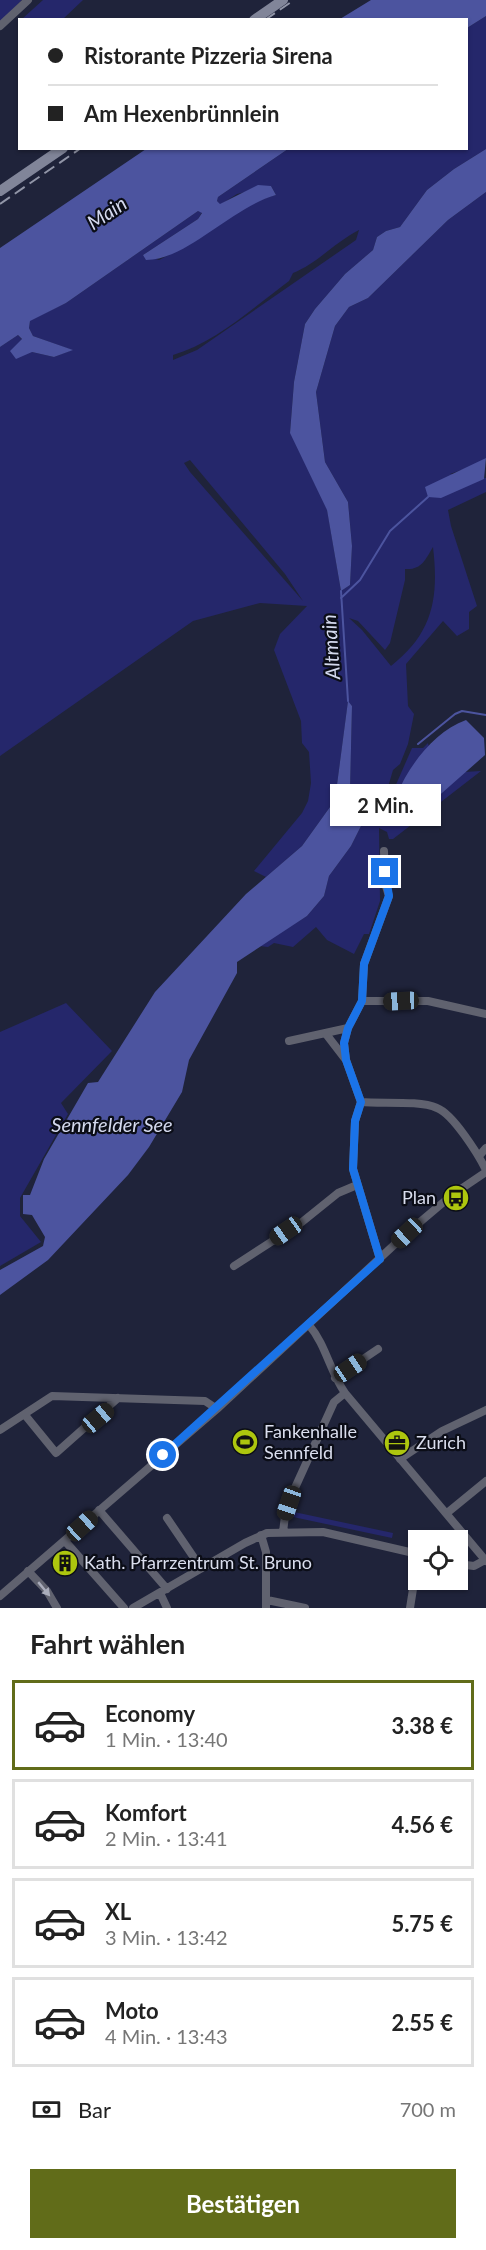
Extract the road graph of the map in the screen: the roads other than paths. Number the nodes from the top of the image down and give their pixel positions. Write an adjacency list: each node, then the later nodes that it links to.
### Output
1 (28, 0): 4 (street)
2 (283, 0): 3 (main road)
3 (257, 18)
4 (0, 26)
5 (60, 150): 6 (main road)
6 (0, 191)
7 (384, 851): 8 (street)
8 (362, 1001): 9 (street); 10 (street)
9 (486, 1014)
10 (348, 1028): 11 (street); 13 (street)
11 (326, 1034): 12 (street); 13 (street)
12 (289, 1041)
13 (346, 1060): 14 (street)
14 (361, 1102): 16 (street); 18 (street)
15 (486, 1148): 16 (street)
16 (479, 1156): 17 (street)
17 (486, 1171): 19 (street)
18 (357, 1185): 19 (street); 20 (street)
19 (380, 1259): 21 (street)
20 (234, 1266)
21 (309, 1325): 23 (street); 26 (street)
22 (378, 1349): 23 (street)
23 (335, 1378): 24 (street)
24 (345, 1393): 30 (street); 35 (street)
25 (118, 1398): 26 (street); 28 (street); 28 (street)
26 (217, 1409): 32 (street)
27 (486, 1410): 30 (street)
28 (25, 1415): 29 (street)
29 (0, 1430)
30 (400, 1459): 33 (street)
31 (486, 1481): 33 (street)
32 (99, 1510): 37 (street); 44 (street)
33 (447, 1513): 39 (street)
34 (167, 1518): 41 (street)
35 (283, 1532): 36 (street); 38 (street)
36 (261, 1535): 41 (street); 46 (street)
37 (65, 1541): 42 (street); 48 (street)
38 (408, 1553)
39 (485, 1560): 40 (street)
40 (468, 1565)
41 (201, 1568): 44 (street)
42 (28, 1572): 45 (street); 47 (street, one-way to 47)
43 (413, 1590): 52 (street)
44 (164, 1591): 49 (street); 50 (street)
45 (0, 1596)
46 (266, 1604): 51 (street)
47 (57, 1608)
48 (124, 1608)
49 (133, 1608)
50 (167, 1608)
51 (305, 1608)
52 (410, 1608)

